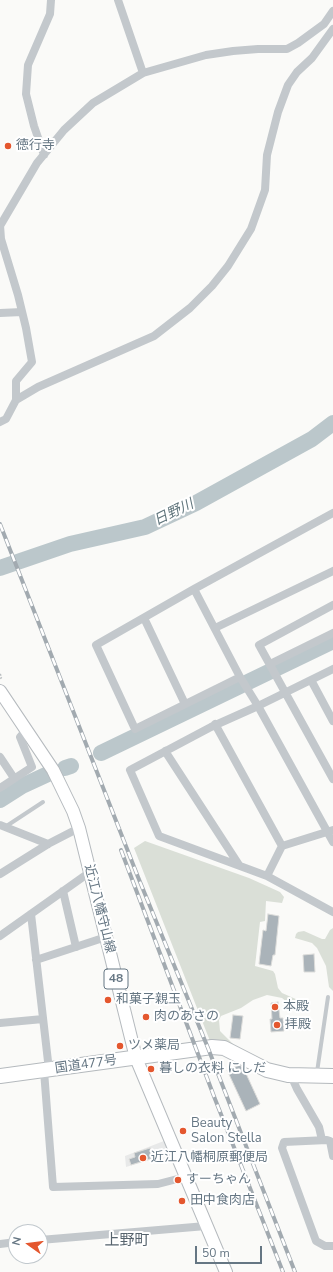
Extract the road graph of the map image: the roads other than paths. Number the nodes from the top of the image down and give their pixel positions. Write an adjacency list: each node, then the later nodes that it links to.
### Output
1 (51, 0): 6 (street)
2 (118, 0): 5 (street)
3 (333, 11): 5 (street)
4 (333, 29): 10 (street)
5 (143, 73): 6 (street)
6 (44, 155): 7 (street)
7 (0, 226): 8 (street)
8 (22, 312): 9 (street); 10 (street)
9 (0, 313)
10 (16, 400): 11 (street)
11 (0, 422)
12 (332, 516): 14 (street)
13 (333, 571): 17 (street)
14 (194, 589): 16 (street); 17 (street)
15 (333, 605): 19 (street)
16 (144, 618): 25 (street); 25 (street)
17 (215, 628): 22 (street)
18 (333, 633): 19 (street)
19 (272, 668): 24 (street)
20 (333, 669): 21 (street)
21 (310, 680): 24 (street); 27 (street)
22 (243, 682): 25 (street); 26 (street)
23 (0, 691): 29 (main road, 近江八幡守山線 / 48)
24 (286, 692): 26 (street); 33 (street)
25 (185, 704)
26 (258, 706): 28 (street); 38 (street)
27 (333, 721)
28 (215, 724): 30 (street); 41 (street)
29 (26, 730): 32 (street); 37 (main road, 近江八幡守山線 / 48)
30 (165, 751): 42 (street); 42 (street)
31 (0, 757): 32 (street)
32 (14, 778): 34 (street)
33 (333, 779)
34 (0, 788)
35 (43, 802): 36 (lane)
36 (2, 827): 40 (street)
37 (79, 828): 40 (street); 43 (main road, 近江八幡守山線 / 48)
38 (330, 831): 39 (street); 41 (street)
39 (333, 842)
40 (48, 844): 44 (street)
41 (282, 846): 45 (street)
42 (239, 865): 45 (street)
43 (90, 872): 46 (street); 50 (main road, 近江八幡守山線 / 48)
44 (0, 874)
45 (267, 876): 47 (street)
46 (63, 891): 48 (street); 51 (street)
47 (333, 912)
48 (31, 914): 49 (street); 52 (street)
49 (0, 936)
50 (106, 937): 51 (street); 56 (main road, 近江八幡守山線 / 48)
51 (76, 947): 52 (street)
52 (36, 960): 54 (street)
53 (328, 997): 59 (lane)
54 (43, 1019): 55 (street); 57 (street)
55 (0, 1022)
56 (136, 1058): 57 (highway, 国道477号); 58 (highway, 国道477号); 64 (main road, 近江八幡守山線 / 48)
57 (47, 1070): 60 (highway, 国道477号); 64 (street)
58 (292, 1075): 59 (highway, 国道477号); 62 (street)
59 (317, 1075): 61 (highway, 国道477号)
60 (0, 1076)
61 (333, 1076)
62 (322, 1140): 63 (street); 67 (street)
63 (333, 1156)
64 (185, 1177): 65 (main road, 近江八幡守山線 / 48)
65 (206, 1226): 66 (street); 68 (main road, 近江八幡守山線 / 48)
66 (48, 1239)
67 (333, 1246)
68 (226, 1272)

